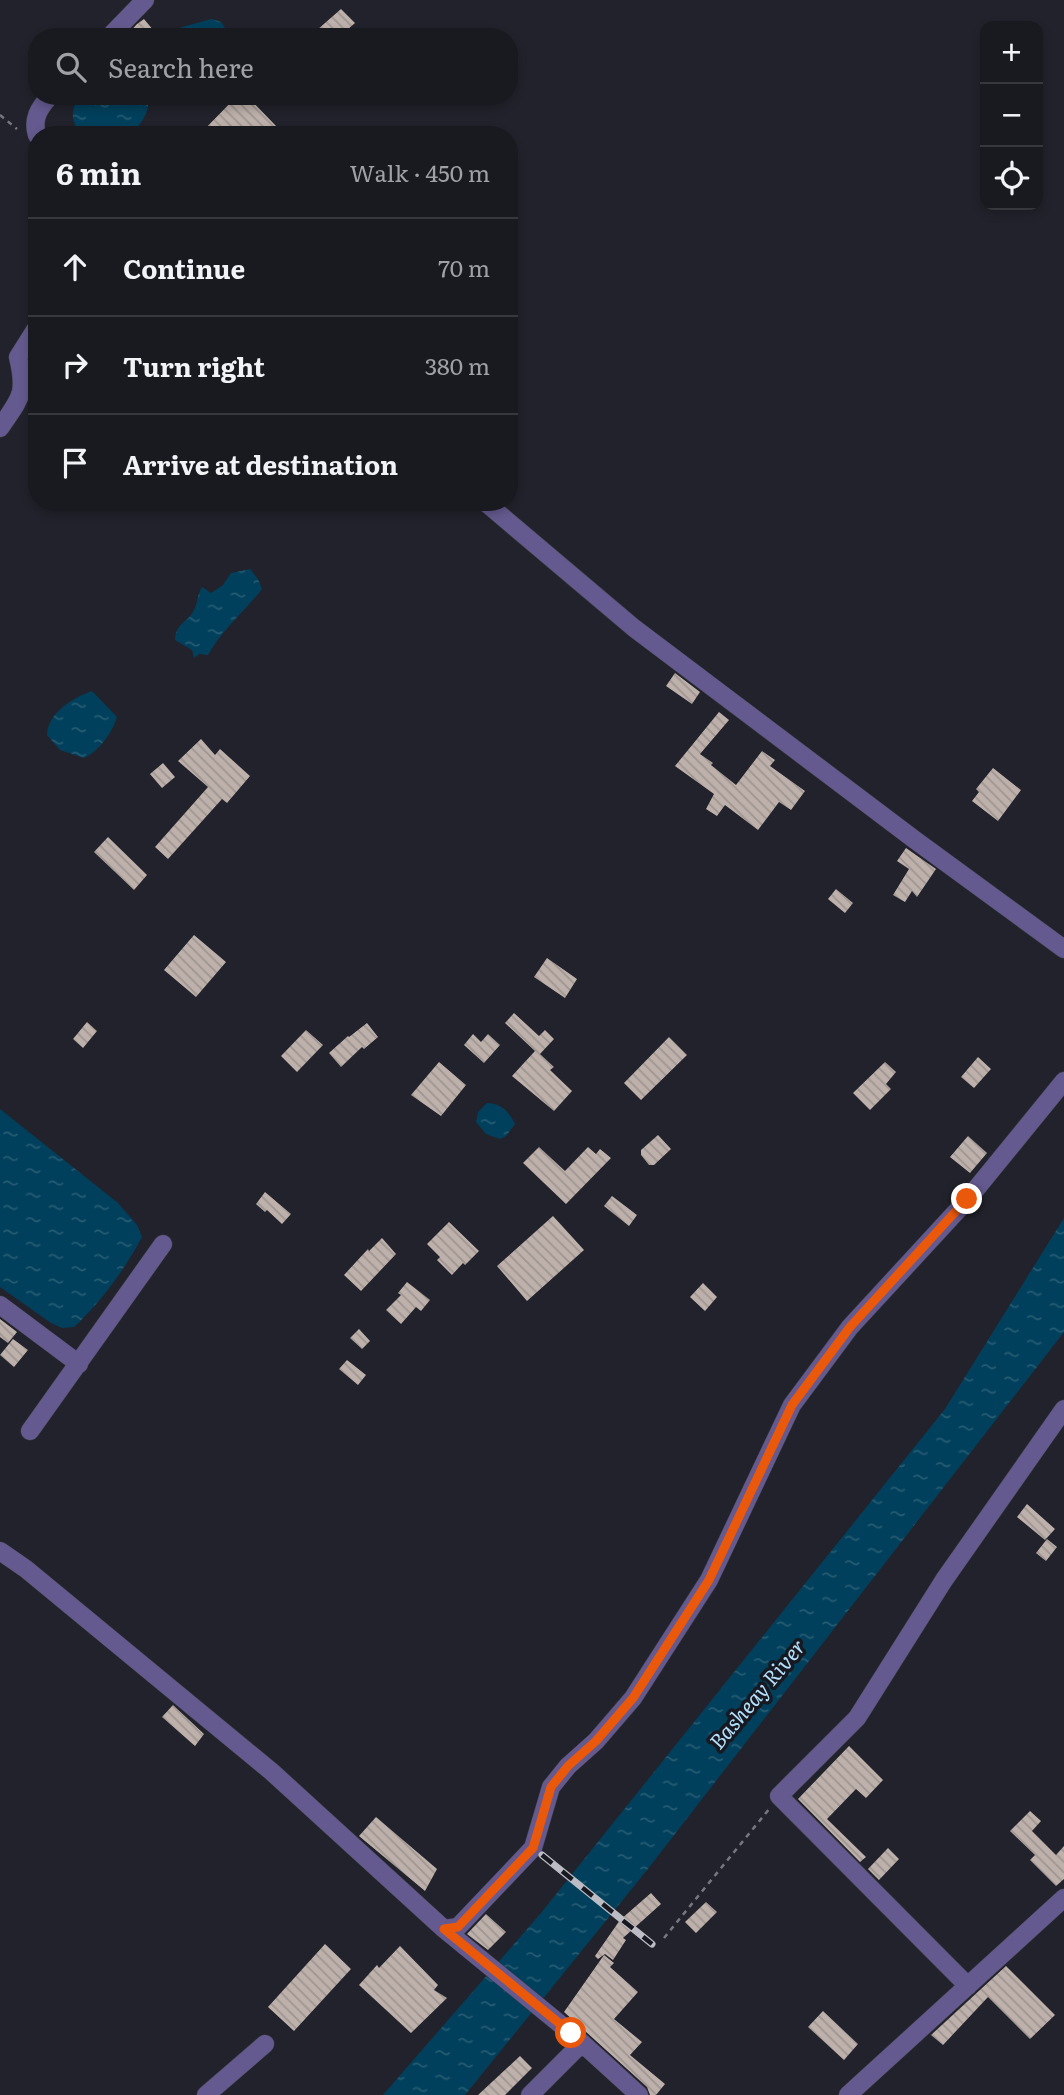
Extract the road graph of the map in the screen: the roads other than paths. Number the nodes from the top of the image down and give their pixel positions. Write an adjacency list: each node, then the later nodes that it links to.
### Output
1 (145, 0): 2 (street)
2 (117, 28)
3 (41, 105): 4 (street)
4 (34, 126)
5 (28, 342): 6 (street)
6 (0, 428)
7 (496, 511): 8 (street)
8 (1064, 949)
9 (1064, 1081): 17 (street)
10 (163, 1244): 12 (street)
11 (0, 1306): 12 (street)
12 (79, 1364): 14 (street)
13 (1064, 1409): 18 (street)
14 (30, 1431)
15 (0, 1551): 17 (street)
16 (1064, 1898): 18 (street)
17 (449, 1932): 19 (street)
18 (968, 1986): 24 (street)
19 (576, 2039): 22 (street); 23 (street)
20 (265, 2044): 21 (street)
21 (205, 2095)
22 (530, 2095)
23 (639, 2095)
24 (848, 2095)

